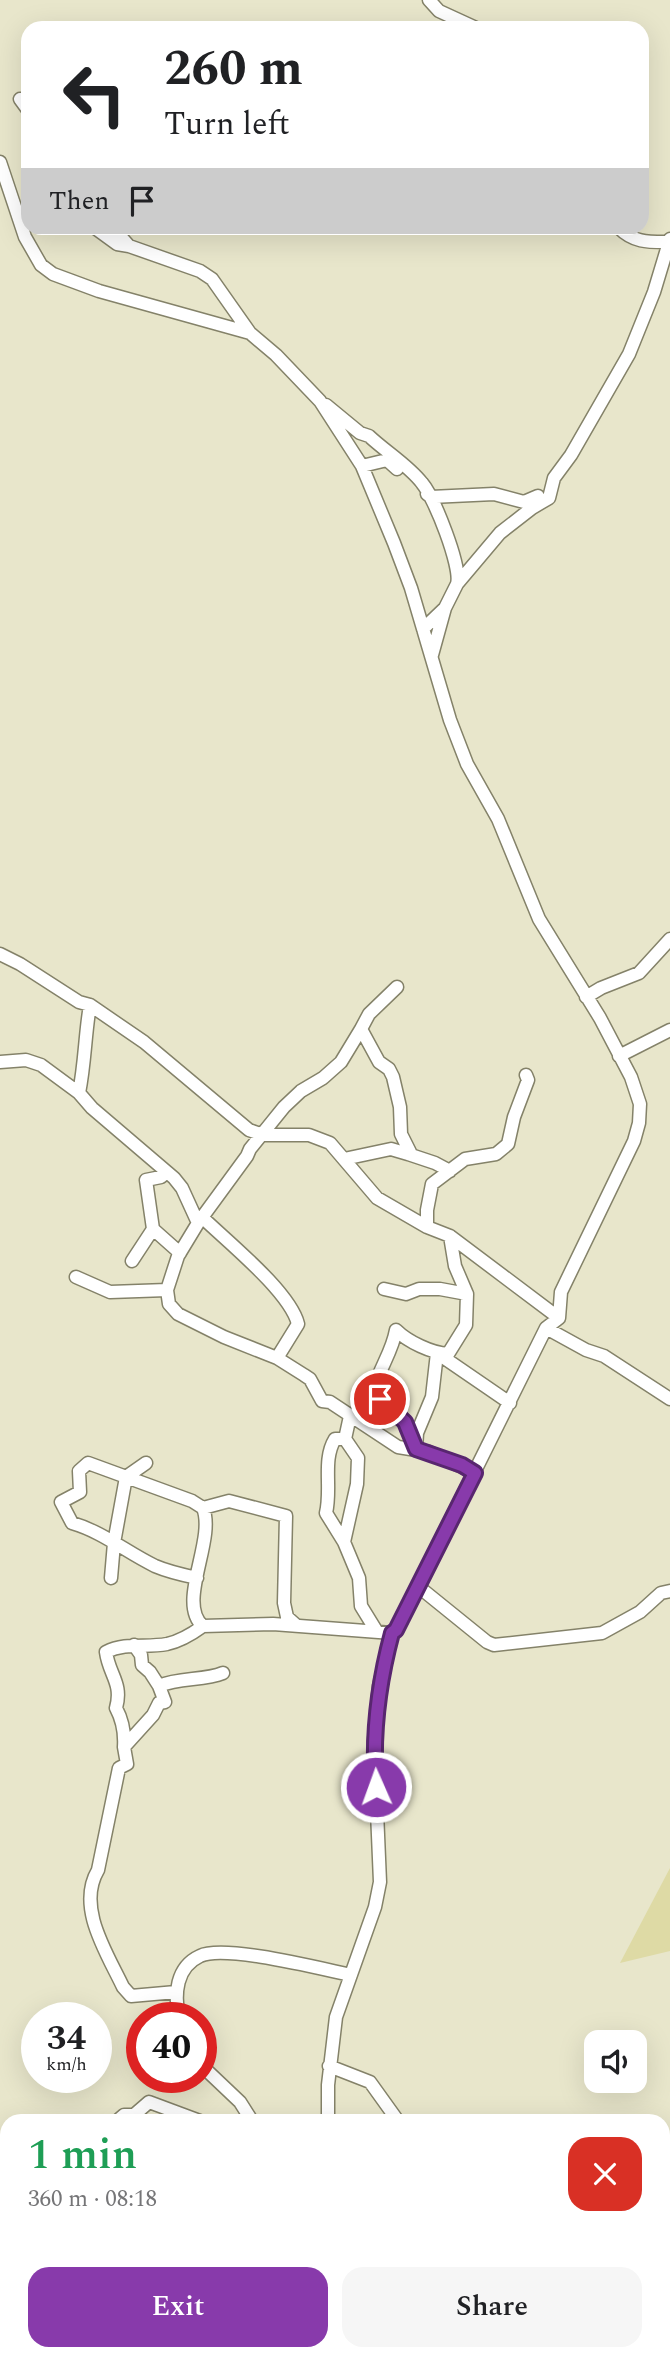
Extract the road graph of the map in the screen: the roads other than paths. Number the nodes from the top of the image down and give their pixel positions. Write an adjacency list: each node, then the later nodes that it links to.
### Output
1 (429, 0): 2 (street)
2 (462, 21)
3 (0, 162): 4 (street)
4 (21, 225)
5 (24, 235): 11 (street)
6 (105, 235): 10 (street)
7 (122, 235): 10 (street)
8 (627, 235): 9 (street)
9 (670, 240): 14 (street)
10 (129, 246): 11 (street)
11 (250, 333): 12 (street)
12 (320, 401): 13 (street); 15 (street)
13 (362, 466): 15 (street); 18 (street)
14 (554, 478): 15 (street); 16 (street)
15 (431, 497): 16 (street)
16 (457, 584): 17 (street)
17 (445, 608): 18 (street); 19 (street)
18 (423, 629): 19 (street)
19 (432, 658): 23 (street)
20 (670, 939): 23 (street)
21 (0, 954): 24 (street)
22 (397, 987): 25 (street)
23 (586, 997): 27 (street)
24 (90, 1005): 30 (street); 31 (street)
25 (361, 1029): 31 (street); 32 (street)
26 (670, 1030): 27 (street)
27 (619, 1056): 46 (street)
28 (0, 1062): 30 (street)
29 (526, 1074): 34 (street)
30 (79, 1093): 35 (street)
31 (263, 1135): 33 (street); 36 (street)
32 (408, 1154): 33 (street); 34 (street)
33 (344, 1159): 37 (street)
34 (450, 1171): 37 (street)
35 (167, 1172): 36 (street); 38 (street)
36 (201, 1220): 40 (street); 49 (street)
37 (427, 1227): 39 (street)
38 (153, 1228): 40 (street); 41 (street)
39 (450, 1236): 45 (street); 46 (street)
40 (180, 1253): 44 (street)
41 (132, 1261)
42 (76, 1277): 44 (street)
43 (383, 1289): 45 (street)
44 (167, 1290): 49 (street)
45 (467, 1294): 48 (street)
46 (559, 1318): 47 (street)
47 (546, 1328): 50 (street); 51 (street)
48 (437, 1353): 51 (street); 54 (street); 54 (street)
49 (277, 1358): 52 (street)
50 (670, 1399)
51 (510, 1403): 56 (street)
52 (350, 1416): 53 (street); 54 (street)
53 (345, 1439): 59 (street); 59 (street)
54 (416, 1449): 56 (street)
55 (146, 1463): 57 (street)
56 (475, 1473): 63 (street)
57 (126, 1477): 58 (street); 60 (street); 60 (street)
58 (204, 1508): 62 (street); 65 (street)
59 (344, 1542): 67 (street)
60 (114, 1544): 61 (street); 62 (street)
61 (111, 1578)
62 (197, 1578): 66 (street)
63 (419, 1587): 64 (street); 68 (street)
64 (670, 1591)
65 (296, 1625): 66 (street); 67 (street)
66 (203, 1626): 69 (street)
67 (377, 1632): 68 (street)
68 (392, 1633): 73 (street)
69 (134, 1646): 71 (street); 72 (street)
70 (223, 1673): 71 (street)
71 (159, 1685): 72 (street)
72 (124, 1747): 74 (street)
73 (351, 1975): 74 (street); 76 (street)
74 (176, 1992): 75 (street)
75 (177, 2002)
76 (329, 2066): 81 (street); 82 (street)
77 (217, 2080): 80 (street)
78 (135, 2114): 79 (street)
79 (181, 2114)
80 (248, 2114)
81 (328, 2114)
82 (393, 2114)

